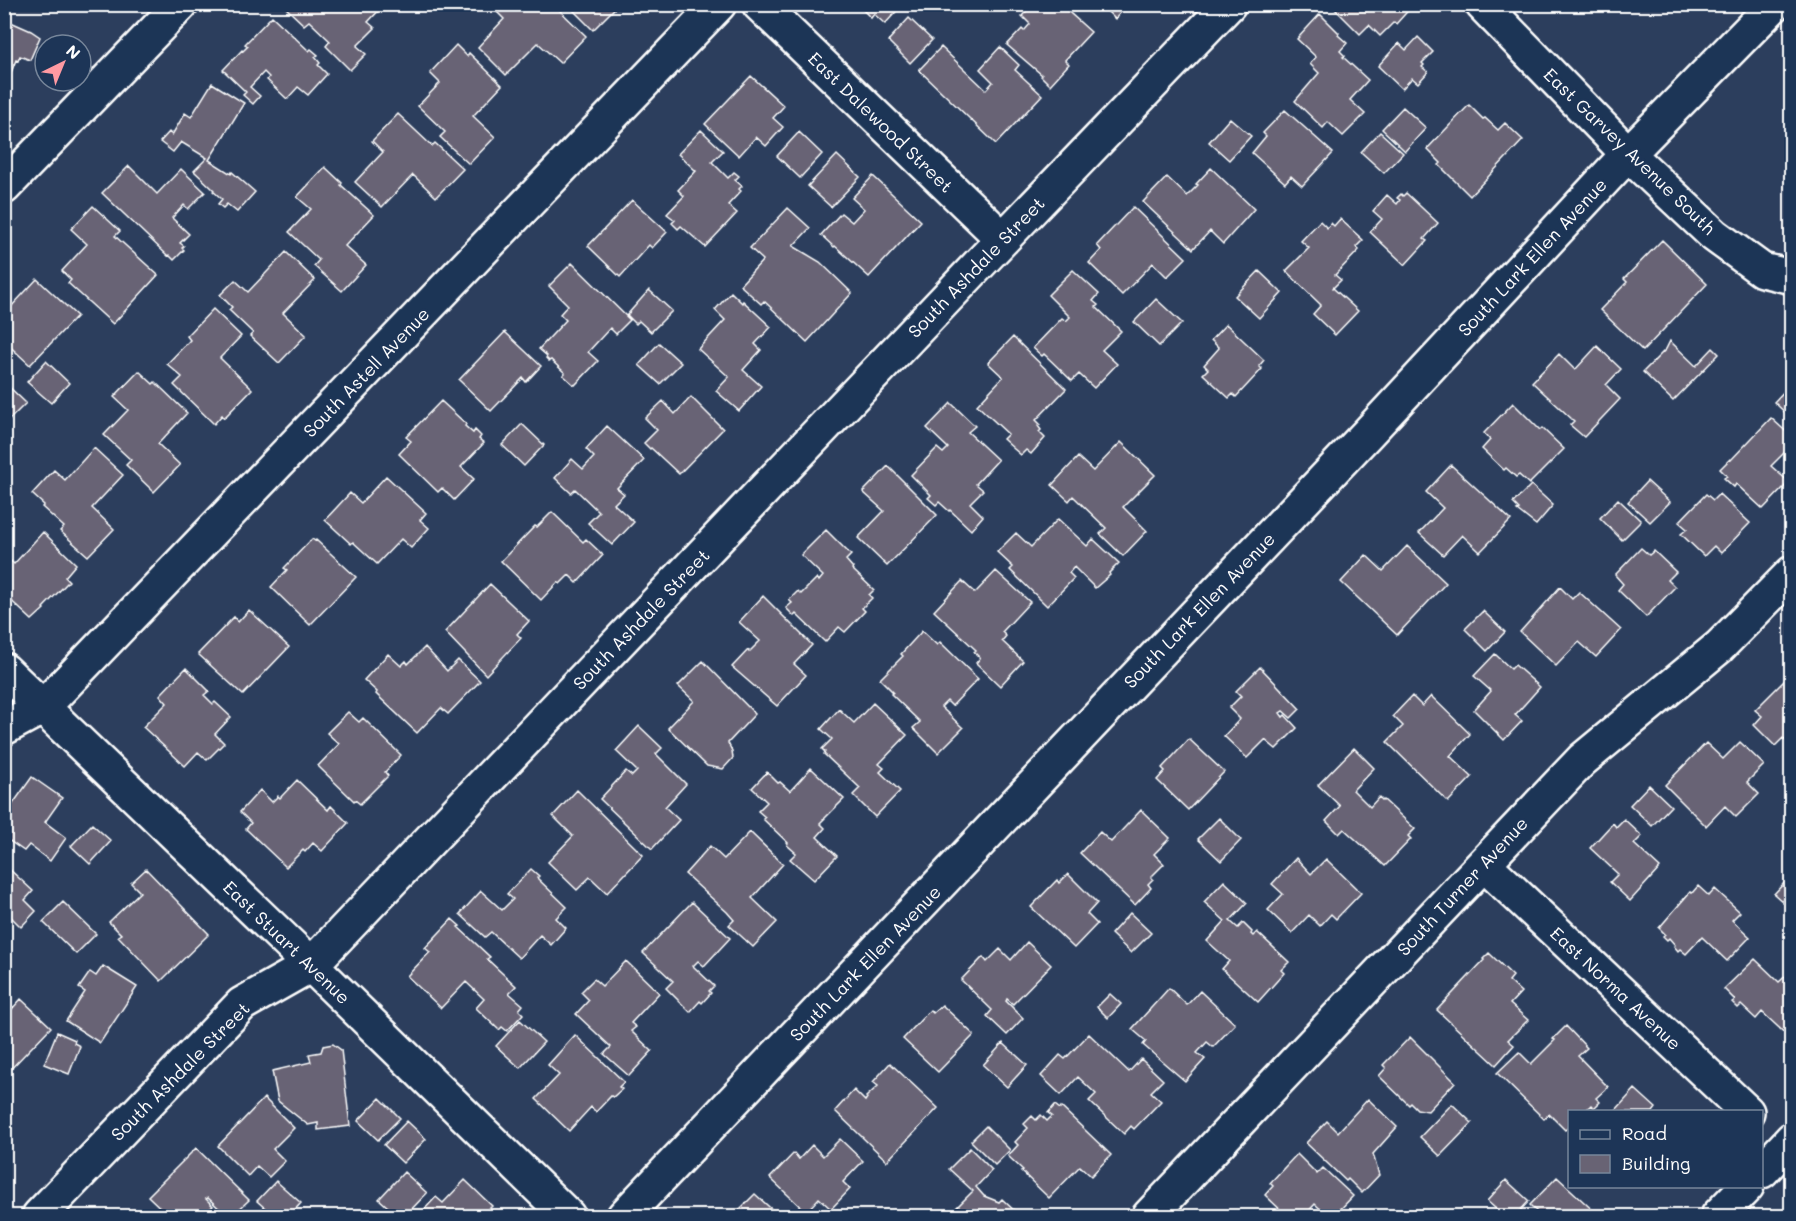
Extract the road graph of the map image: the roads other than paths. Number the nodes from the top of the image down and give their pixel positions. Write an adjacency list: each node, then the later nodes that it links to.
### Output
1 (181, 4): 8 (street)
2 (719, 4): 13 (street, South Astell Avenue)
3 (759, 4): 9 (street, East Dalewood Street)
4 (1229, 4): 9 (street, South Ashdale Street)
5 (1482, 4): 7 (street, East Garvey Avenue South)
6 (1775, 4): 7 (street, South Lark Ellen Avenue)
7 (1628, 154): 10 (street, East Garvey Avenue South); 23 (street, South Lark Ellen Avenue)
8 (4, 187)
9 (1003, 239): 16 (street, South Ashdale Street)
10 (1791, 277)
11 (1791, 573): 15 (street, South Turner Avenue)
12 (4, 670): 13 (street, East Stuart Avenue)
13 (43, 708): 14 (street, South Astell Avenue); 16 (street, East Stuart Avenue)
14 (4, 728)
15 (1484, 864): 17 (street, East Norma Avenue); 24 (street, South Turner Avenue)
16 (311, 965): 21 (street, South Ashdale Street); 22 (street, East Stuart Avenue)
17 (1745, 1110)
18 (1782, 1141): 19 (street)
19 (1763, 1168)
20 (1745, 1188): 25 (street)
21 (39, 1216)
22 (568, 1216)
23 (624, 1216)
24 (1149, 1216)
25 (1718, 1216)

